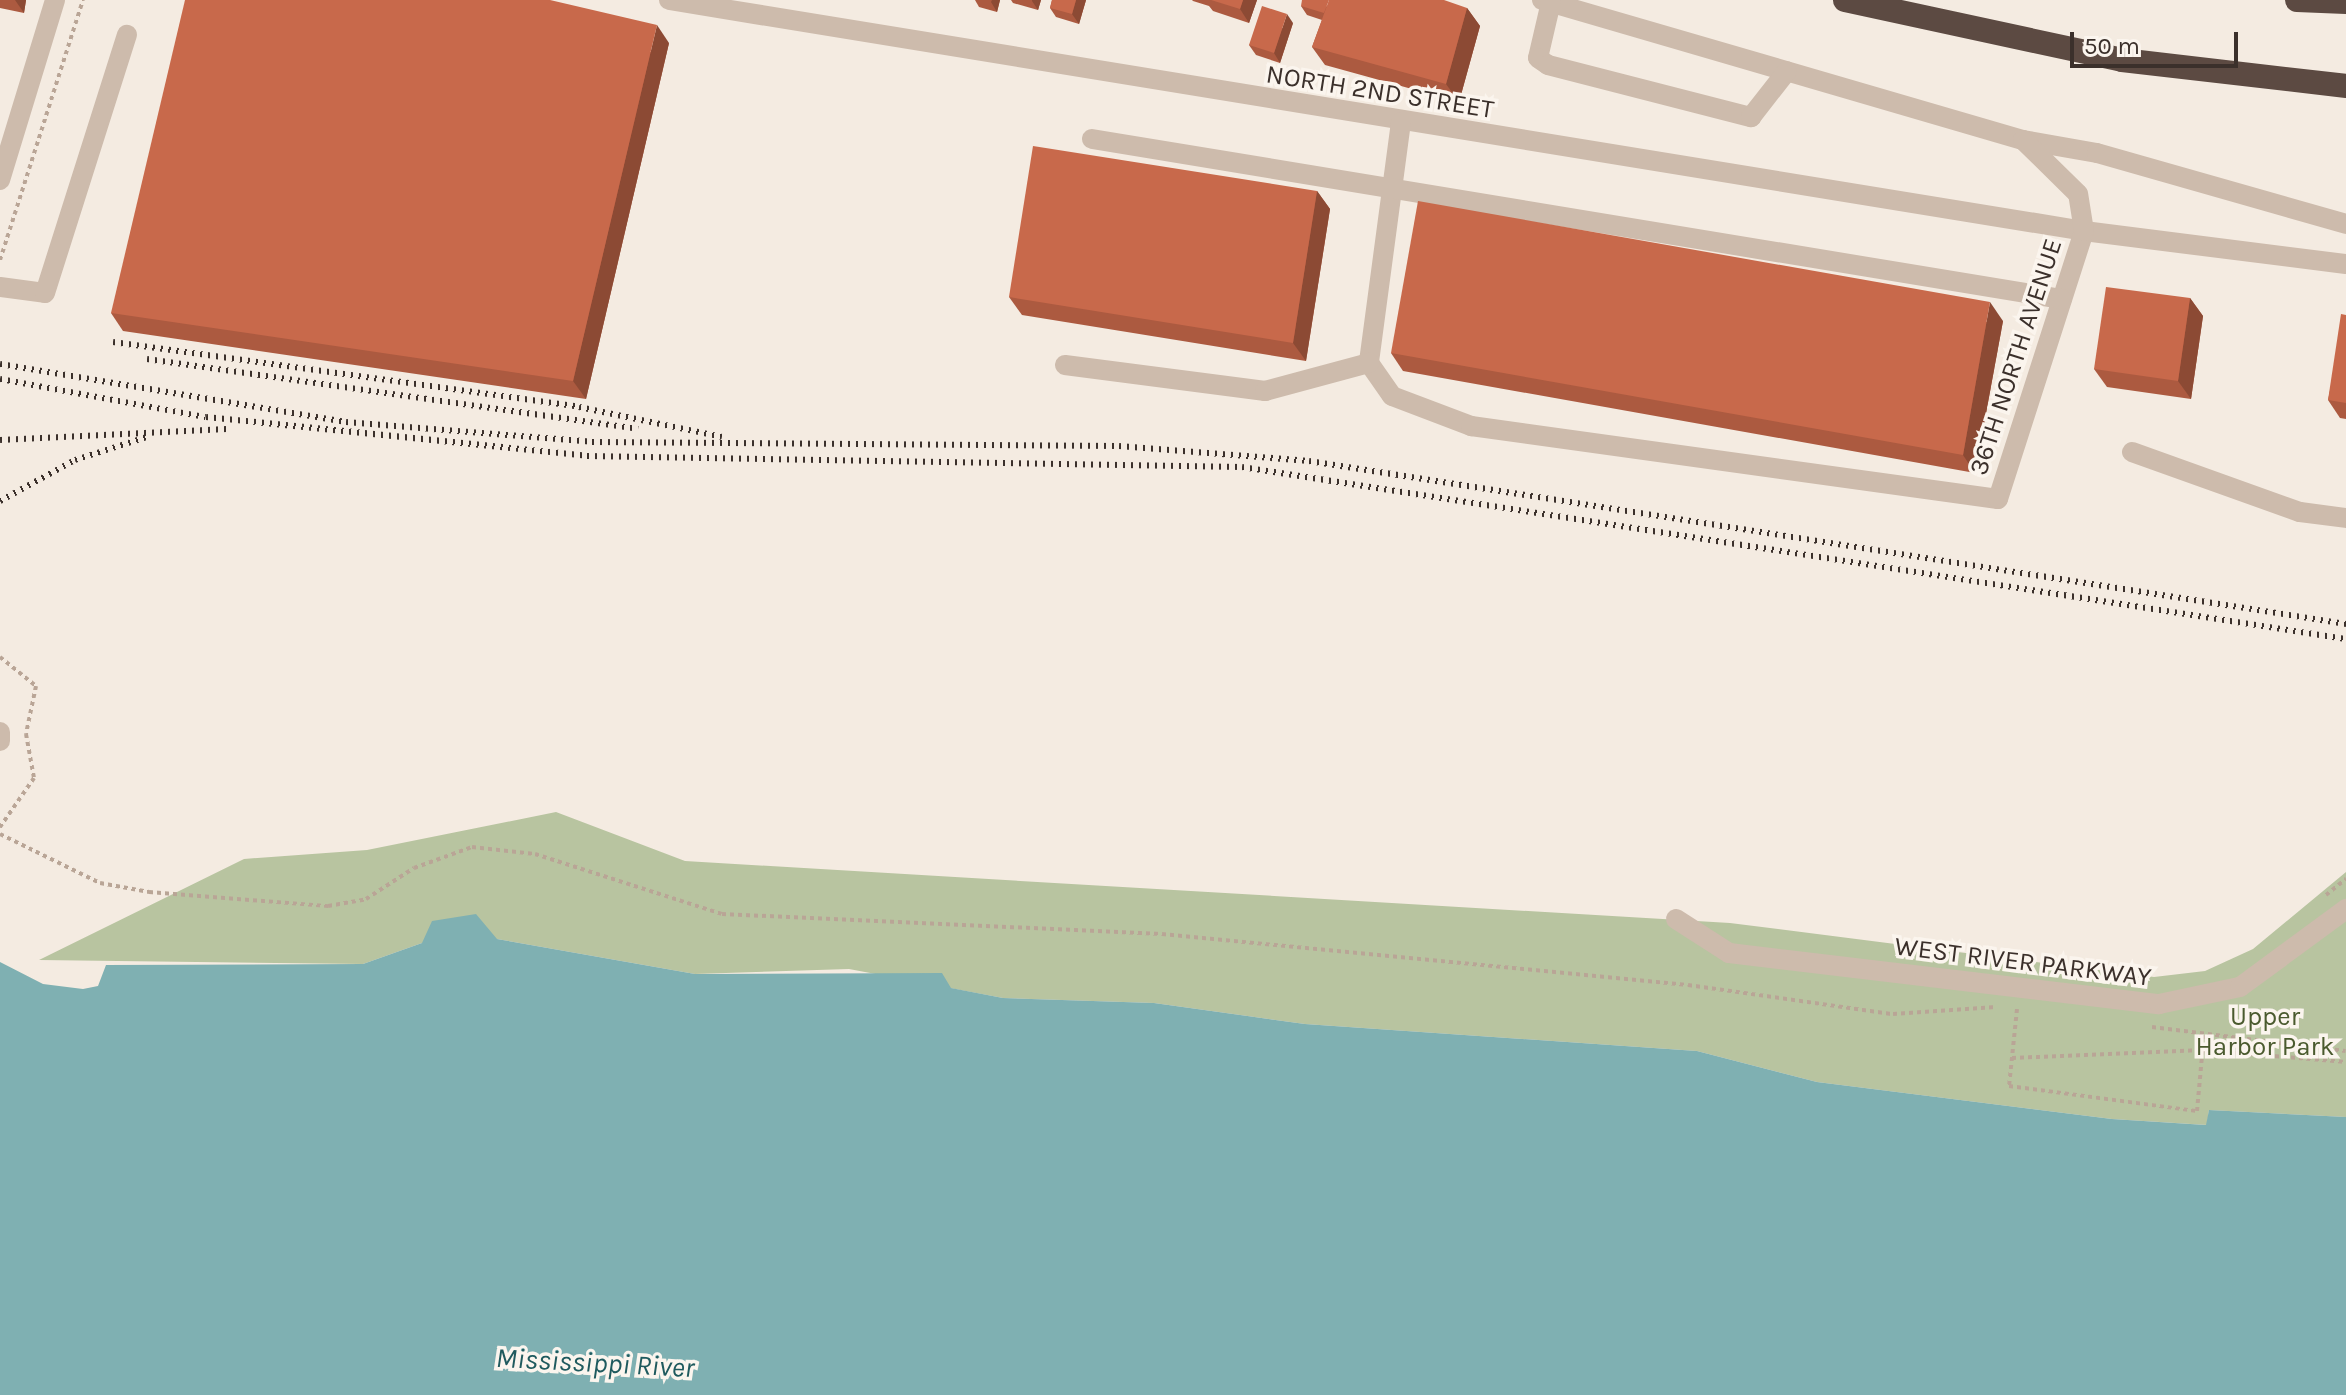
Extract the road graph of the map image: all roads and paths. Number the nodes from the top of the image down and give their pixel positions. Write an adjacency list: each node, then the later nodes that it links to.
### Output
1 (55, 0): 15 (street)
2 (83, 0): 19 (path)
3 (669, 0): 8 (street, NORTH 2ND STREET)
4 (1845, 0): 11 (highway)
5 (2297, 0): 7 (highway)
6 (1546, 1): 10 (street); 10 (street)
7 (2346, 2)
8 (746, 8): 12 (street, NORTH 2ND STREET)
9 (127, 35): 21 (street)
10 (1787, 71): 14 (street)
11 (2346, 86)
12 (1401, 122): 16 (street); 18 (street, NORTH 2ND STREET)
13 (1092, 139): 16 (street)
14 (2023, 140): 17 (street); 18 (street)
15 (0, 180)
16 (1392, 191): 22 (street); 23 (street)
17 (2346, 224)
18 (2084, 231): 20 (street, NORTH 2ND STREET); 22 (street, 36TH NORTH AVENUE)
19 (0, 260)
20 (2346, 264)
21 (0, 287)
22 (2062, 299): 23 (street, 36TH NORTH AVENUE)
23 (1369, 363): 24 (street)
24 (1065, 365)
25 (2132, 452): 26 (street)
26 (2346, 518)
27 (0, 657): 30 (path)
28 (0, 732): 29 (street)
29 (0, 741)
30 (0, 827)
31 (0, 834): 36 (path)
32 (2346, 879): 33 (path)
33 (2314, 904)
34 (2346, 909): 35 (street, WEST RIVER PARKWAY)
35 (1676, 919)
36 (2017, 1009): 37 (path); 42 (path)
37 (2032, 1011)
38 (2142, 1025): 39 (path)
39 (2204, 1034): 40 (path); 41 (path)
40 (2203, 1050): 42 (path); 42 (path); 43 (path)
41 (2346, 1051)
42 (2012, 1058)
43 (2346, 1062)

